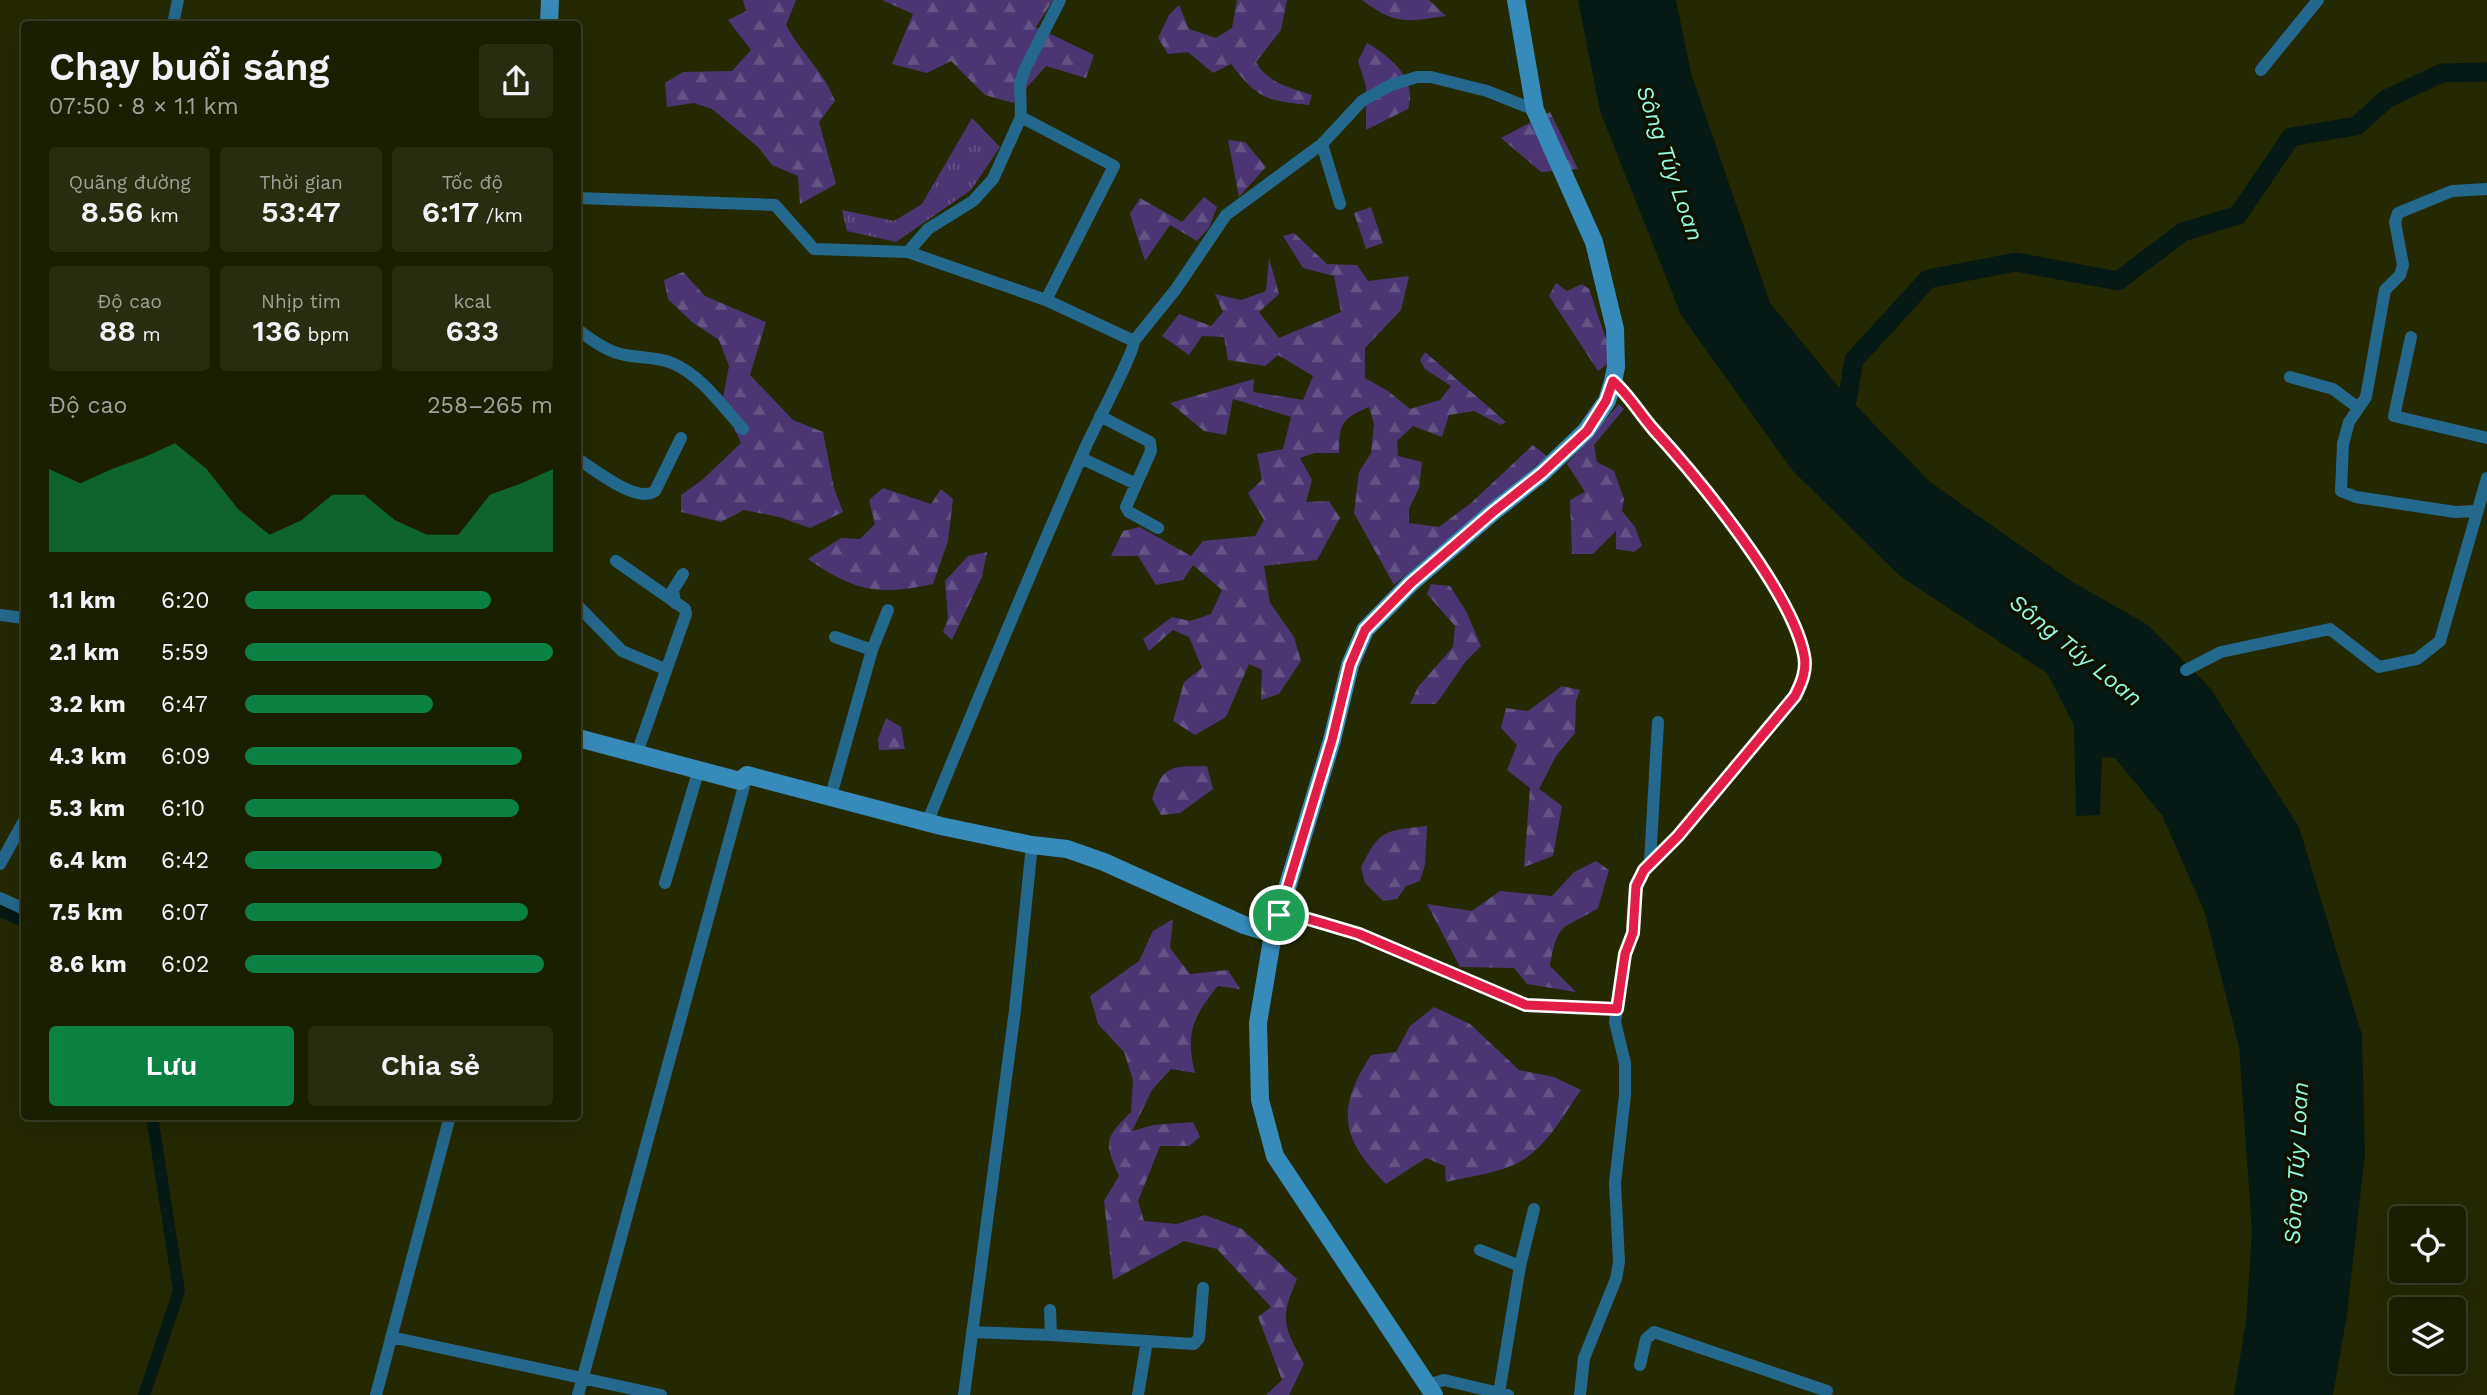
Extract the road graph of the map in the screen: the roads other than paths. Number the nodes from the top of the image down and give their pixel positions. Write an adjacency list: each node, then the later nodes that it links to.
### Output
1 (178, 0): 6 (street)
2 (550, 0): 7 (street)
3 (1060, 0): 10 (street)
4 (1516, 0): 9 (street)
5 (2318, 0): 8 (street)
6 (174, 21)
7 (549, 21)
8 (2261, 70)
9 (1535, 110): 11 (street); 21 (street)
10 (1021, 117): 15 (street); 16 (street)
11 (1322, 144): 14 (street); 19 (street)
12 (2487, 189): 22 (street)
13 (581, 198): 15 (street)
14 (1340, 204)
15 (908, 252): 16 (street)
16 (1046, 300): 19 (street)
17 (581, 332): 24 (street)
18 (2411, 337): 26 (street)
19 (1133, 341): 23 (street)
20 (2290, 377): 22 (street)
21 (1613, 381): 55 (street); 60 (street)
22 (2357, 407): 31 (street)
23 (1100, 416): 27 (street); 30 (street)
24 (743, 429)
25 (681, 438): 28 (street)
26 (2487, 438)
27 (1081, 458): 30 (street); 50 (street)
28 (581, 461)
29 (2487, 478): 31 (street)
30 (1136, 484): 32 (street)
31 (2476, 511): 43 (street)
32 (1158, 528)
33 (616, 561): 35 (street)
34 (683, 574): 35 (street)
35 (675, 603): 42 (street)
36 (581, 609): 42 (street)
37 (888, 610): 41 (street)
38 (0, 615): 39 (street)
39 (21, 618)
40 (835, 637): 41 (street)
41 (872, 650): 49 (street)
42 (665, 669): 46 (street)
43 (2186, 670)
44 (1657, 722): 55 (street)
45 (581, 739): 46 (street)
46 (637, 753): 47 (street)
47 (699, 769): 48 (street); 57 (street)
48 (747, 775): 49 (street); 74 (street)
49 (830, 799): 50 (street)
50 (927, 823): 54 (street)
51 (21, 827): 53 (street)
52 (0, 837): 53 (street)
53 (14, 841): 56 (street)
54 (1032, 845): 61 (street); 69 (street)
55 (1650, 862): 62 (street)
56 (0, 864)
57 (665, 883)
58 (0, 898): 59 (street)
59 (21, 908)
60 (1279, 915): 61 (street); 62 (street)
61 (1273, 934): 75 (street)
62 (1617, 1009): 83 (street)
63 (449, 1120): 71 (street)
64 (1534, 1209): 66 (street)
65 (1480, 1250): 66 (street)
66 (1520, 1266): 77 (street)
67 (1203, 1287): 72 (street)
68 (1050, 1310): 70 (street)
69 (972, 1332): 70 (street); 81 (street)
70 (1051, 1335): 72 (street)
71 (391, 1337): 74 (street); 78 (street)
72 (1147, 1341): 82 (street)
73 (1640, 1364): 76 (street)
74 (583, 1378): 79 (street); 80 (street)
75 (1430, 1390): 77 (street)
76 (1827, 1391)
77 (1498, 1393)
78 (376, 1395)
79 (578, 1395)
80 (661, 1395)
81 (964, 1395)
82 (1138, 1395)
83 (1580, 1395)

